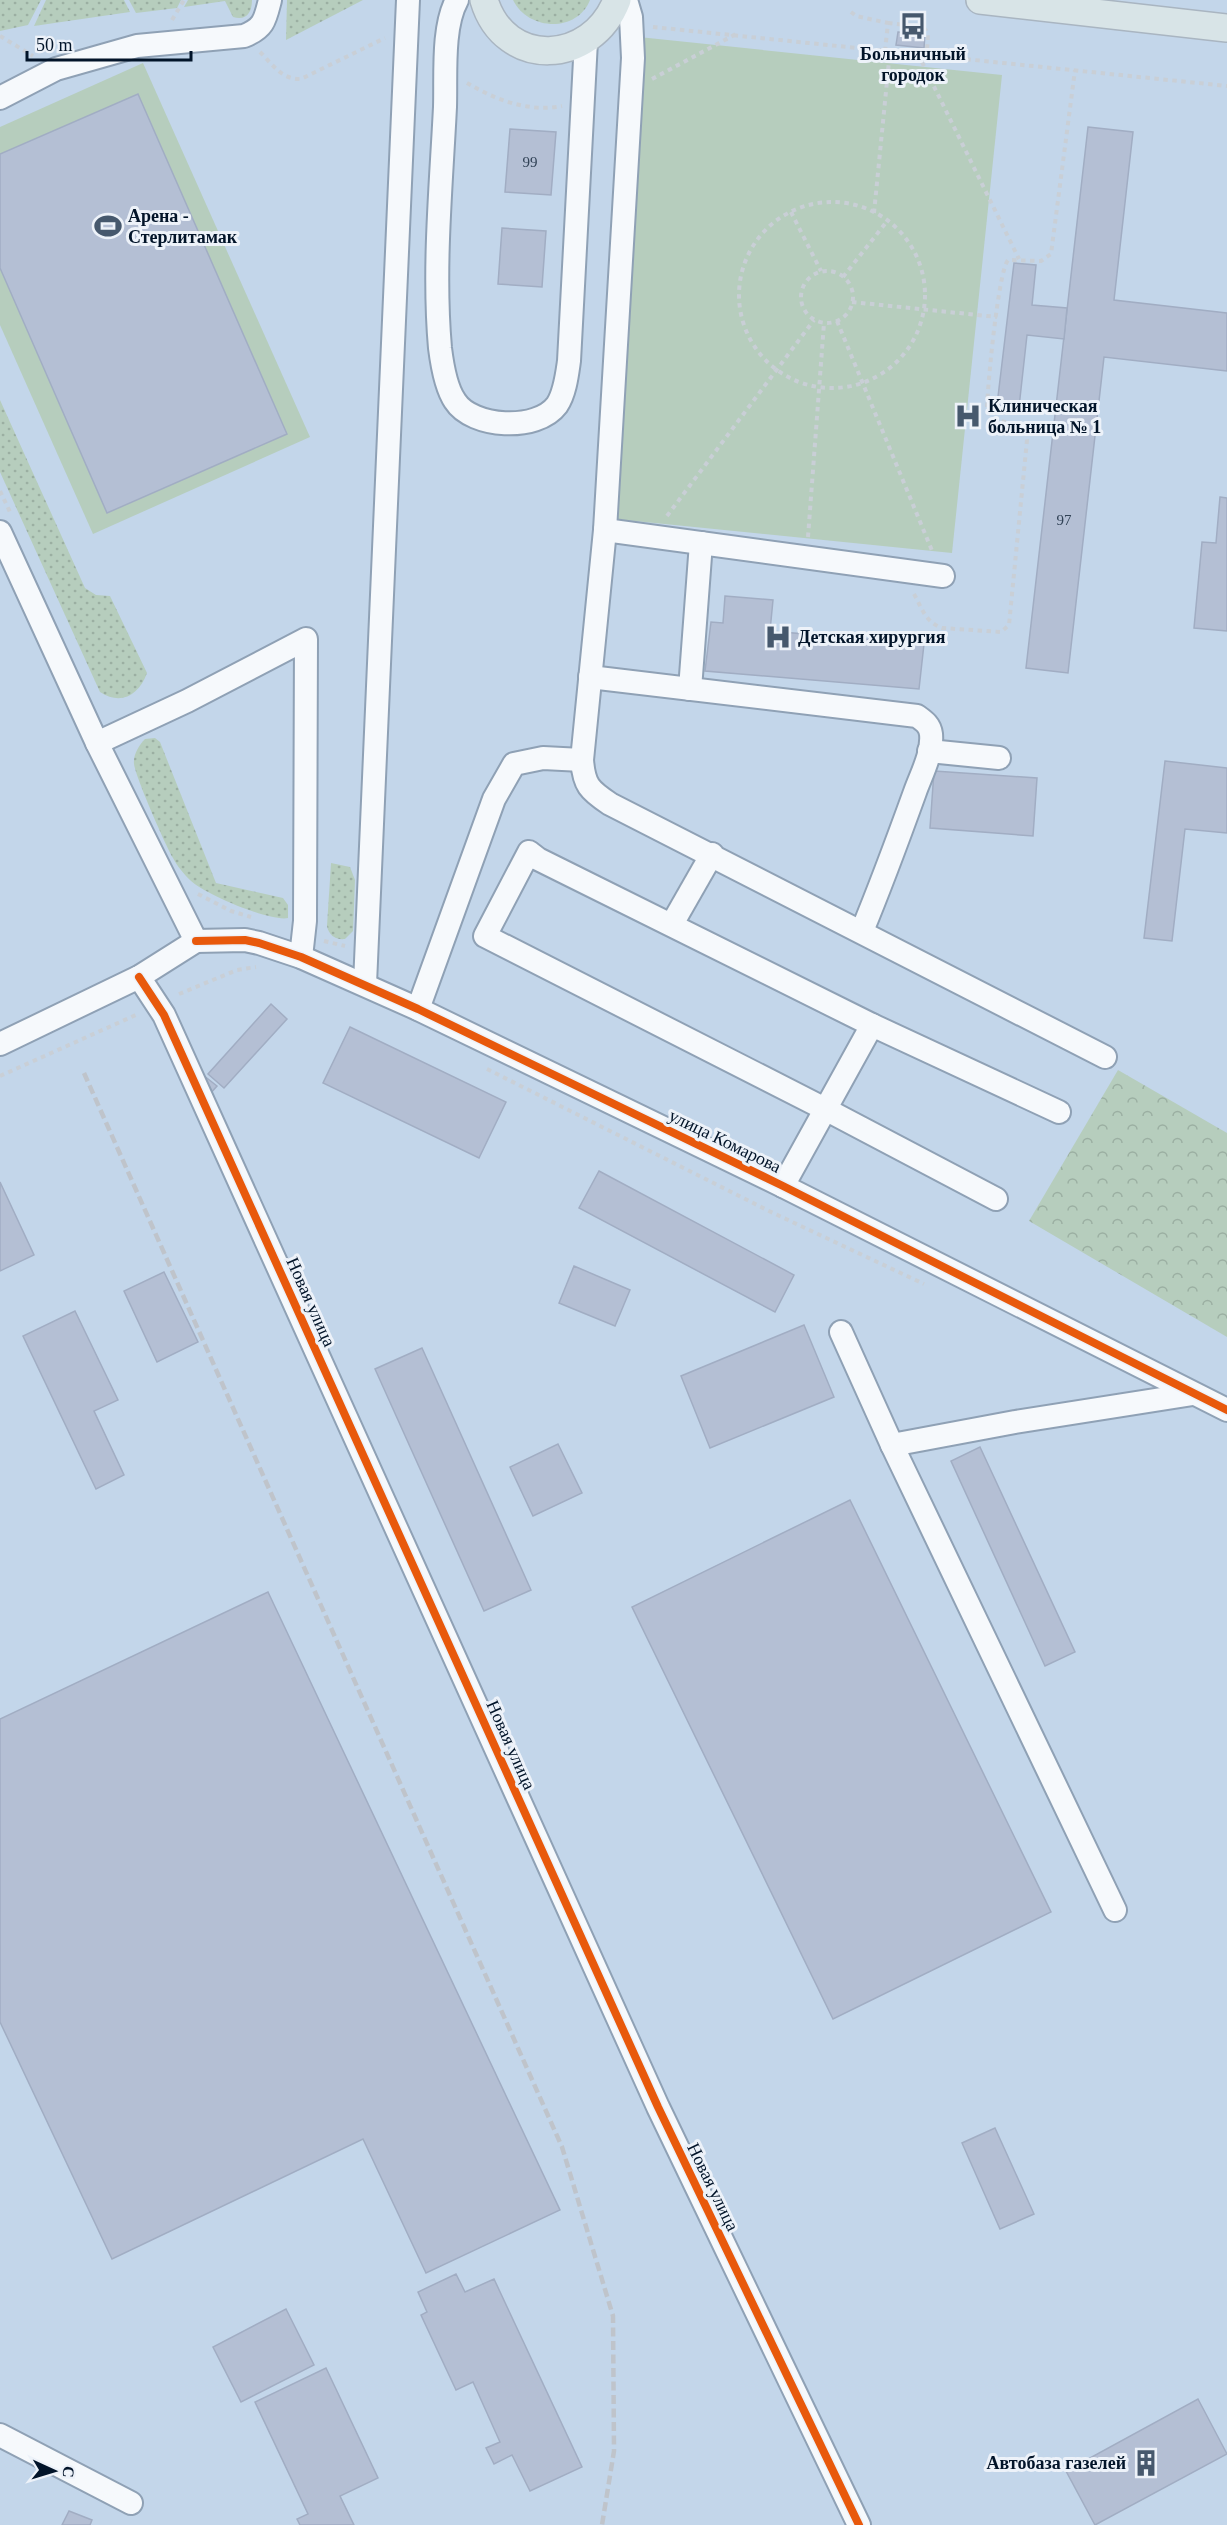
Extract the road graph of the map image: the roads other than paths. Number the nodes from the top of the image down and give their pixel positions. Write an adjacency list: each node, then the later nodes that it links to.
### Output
1 (270, 0): 10 (street)
2 (408, 0): 27 (street)
3 (457, 0): 9 (street)
4 (484, 0): 9 (main road)
5 (617, 0): 9 (main road)
6 (626, 0): 12 (street)
7 (980, 0): 8 (main road)
8 (1227, 28)
9 (586, 41)
10 (0, 98)
11 (7, 527): 17 (street)
12 (605, 530): 13 (street); 15 (street)
13 (701, 543): 14 (street); 16 (street)
14 (943, 576)
15 (590, 677): 16 (street); 20 (street)
16 (690, 689): 18 (street)
17 (97, 743): 24 (street); 25 (street)
18 (929, 751): 19 (street); 23 (street)
19 (999, 758)
20 (582, 760): 21 (street); 28 (street)
21 (712, 854): 22 (street); 23 (street)
22 (672, 924): 29 (street); 32 (street)
23 (862, 932): 31 (street)
24 (196, 941): 25 (street, улица Комарова); 26 (street)
25 (301, 957): 27 (street, улица Комарова)
26 (140, 976): 30 (street); 43 (street, Новая улица)
27 (365, 984): 28 (street, улица Комарова)
28 (418, 1009): 34 (street, улица Комарова)
29 (872, 1025): 32 (street); 33 (street)
30 (0, 1044)
31 (1105, 1058)
32 (825, 1109): 34 (street); 35 (street)
33 (1059, 1112)
34 (783, 1186): 37 (street, улица Комарова)
35 (996, 1199)
36 (841, 1332): 39 (street)
37 (1193, 1394): 38 (street, улица Комарова); 39 (street)
38 (1227, 1410)
39 (892, 1445): 40 (street)
40 (1115, 1910)
41 (0, 2435): 42 (street)
42 (131, 2503)
43 (859, 2525)

